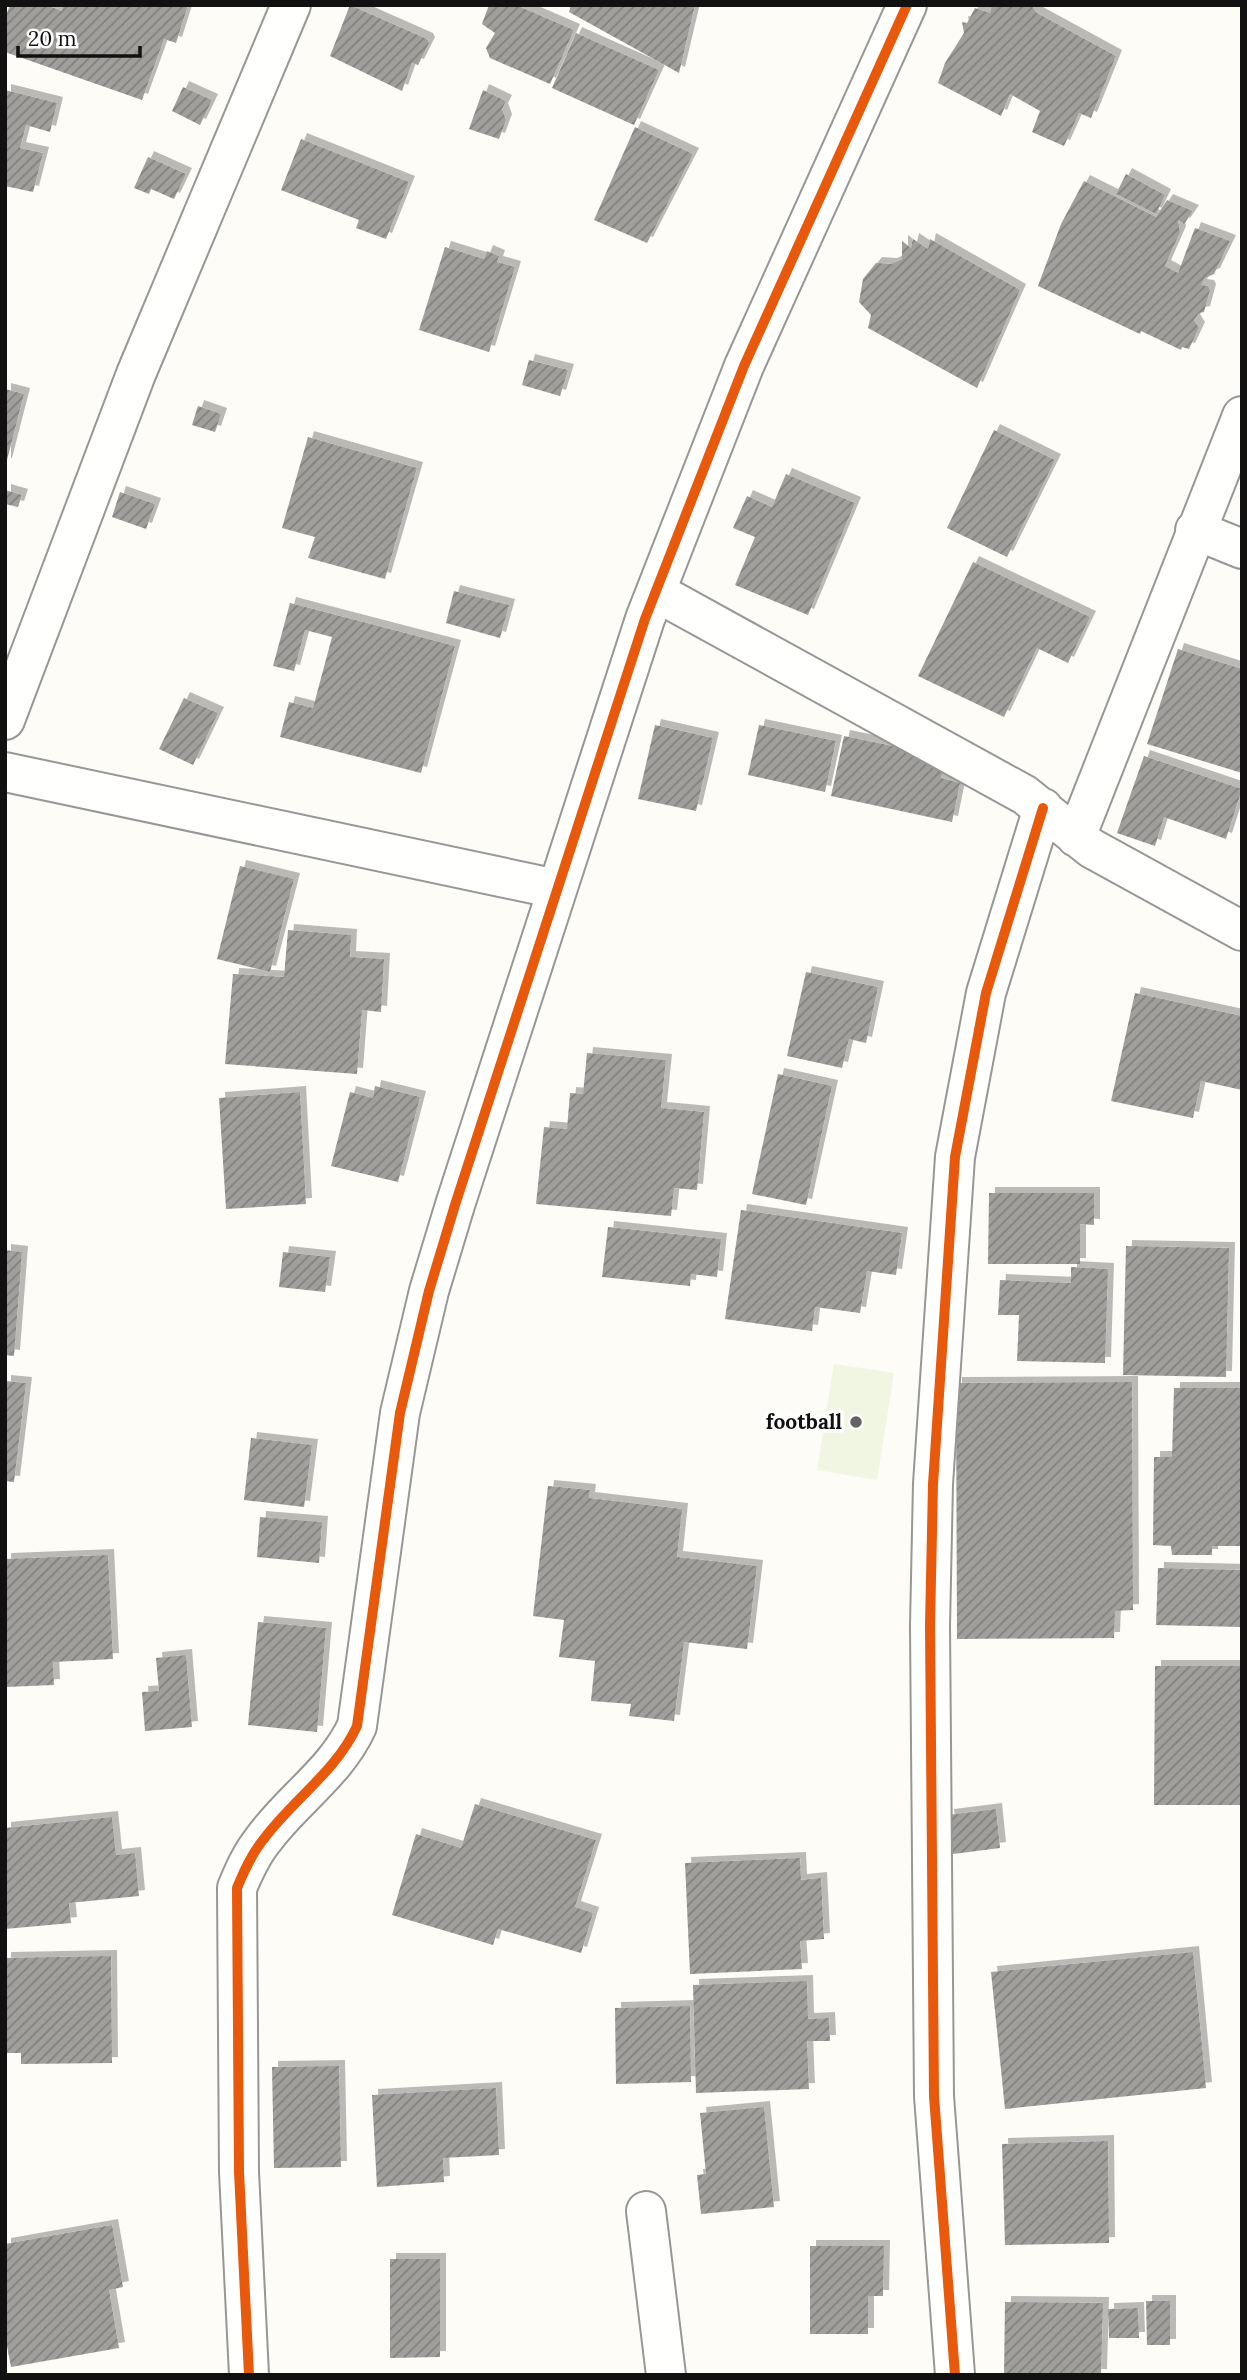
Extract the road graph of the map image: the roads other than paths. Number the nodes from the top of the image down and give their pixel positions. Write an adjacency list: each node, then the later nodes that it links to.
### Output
1 (291, 5): 7 (street)
2 (907, 5): 6 (street)
3 (1242, 416): 4 (street)
4 (1195, 530): 5 (street); 10 (street)
5 (1242, 549)
6 (658, 593): 9 (street); 11 (street)
7 (5, 720)
8 (5, 772): 11 (street)
9 (1043, 808): 10 (street); 16 (street)
10 (1076, 837): 12 (street)
11 (557, 889): 14 (street)
12 (1242, 931)
13 (646, 2211): 15 (street)
14 (249, 2375)
15 (666, 2375)
16 (955, 2375)

